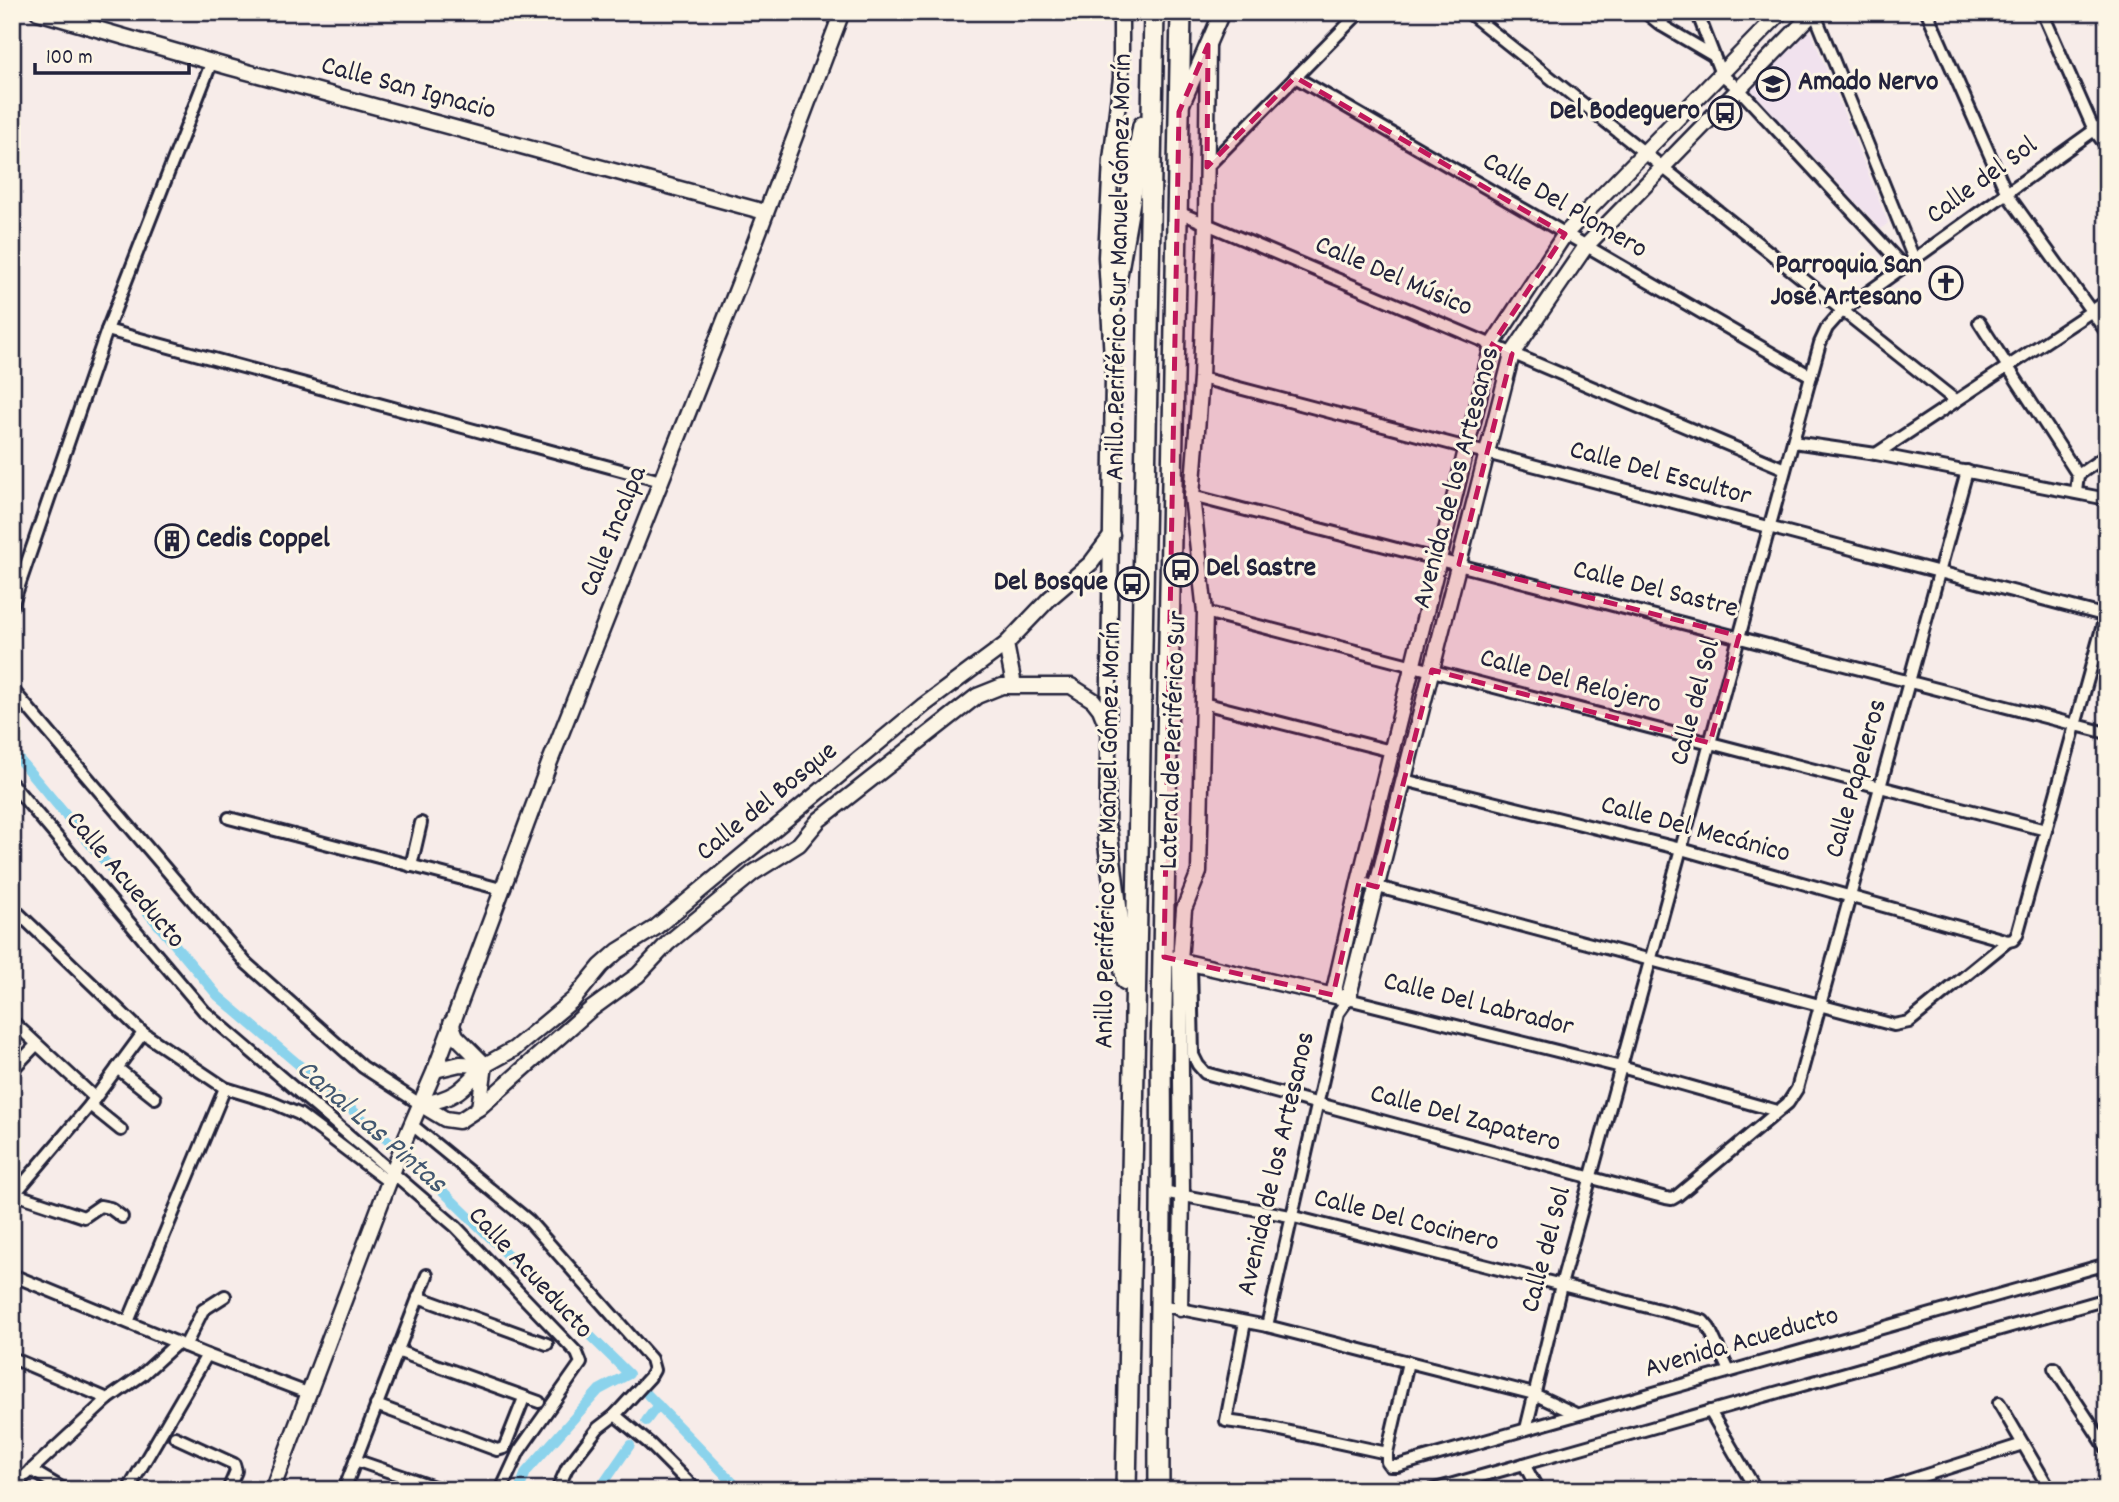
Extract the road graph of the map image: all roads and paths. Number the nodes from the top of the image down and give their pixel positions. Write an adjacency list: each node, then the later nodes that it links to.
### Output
1 (38, 12): 19 (street, Calle San Ignacio)
2 (842, 12): 33 (street, Calle Incalpa)
3 (1121, 12): 40 (street)
4 (1154, 12): 20 (highway, Anillo Periférico Sur Manuel Gómez Morín)
5 (1181, 12): 24 (highway, Anillo Periférico Sur Manuel Gómez Morín)
6 (1222, 12): 17 (street)
7 (1360, 12): 22 (street)
8 (1468, 12): 28 (street)
9 (1645, 12): 16 (street)
10 (1667, 12): 16 (street)
11 (1697, 12): 18 (street)
12 (1781, 12): 21 (street, Avenida de los Artesanos)
13 (1814, 12): 23 (street, Avenida de los Artesanos); 37 (street)
14 (1927, 12): 31 (street)
15 (2042, 12): 26 (street)
16 (1661, 25): 18 (street)
17 (1208, 45): 24 (street); 29 (street, Lateral de Periférico Sur)
18 (1714, 56): 21 (street)
19 (212, 61): 33 (street, Calle San Ignacio); 44 (street)
20 (1154, 63): 40 (highway); 110 (highway, Anillo Periférico Sur Manuel Gómez Morín)
21 (1721, 74): 23 (street); 28 (street, Avenida de los Artesanos)
22 (1295, 77): 29 (street); 35 (street, Calle Del Plomero)
23 (1739, 89): 30 (street, Avenida de los Artesanos); 38 (street)
24 (1179, 112): 32 (highway, Anillo Periférico Sur Manuel Gómez Morín)
25 (2107, 121): 26 (street, Calle del Sol)
26 (2094, 130): 27 (street); 31 (street, Calle del Sol)
27 (2107, 147)
28 (1644, 152): 30 (street); 35 (street, Avenida de los Artesanos)
29 (1207, 167): 34 (street, Lateral de Periférico Sur)
30 (1663, 167): 36 (street, Avenida de los Artesanos); 41 (street)
31 (2007, 194): 37 (street, Calle del Sol); 42 (street)
32 (1176, 211): 34 (street, Calle Del Músico); 100 (highway, Anillo Periférico Sur Manuel Gómez Morín)
33 (765, 212): 60 (street, Calle Incalpa)
34 (1206, 223): 46 (street, Calle Del Músico); 50 (street, Lateral de Periférico Sur)
35 (1565, 234): 36 (street, Calle Del Plomero); 46 (street, Avenida de los Artesanos)
36 (1586, 246): 47 (street, Avenida de los Artesanos); 49 (street, Calle Del Plomero)
37 (1914, 259): 38 (street, Calle del Sol)
38 (1904, 267): 41 (street, Calle del Sol)
39 (2107, 301): 42 (street)
40 (1111, 310): 65 (street)
41 (1842, 311): 49 (street, Calle del Sol); 51 (street)
42 (2091, 312): 45 (street); 48 (street)
43 (1979, 322): 48 (street)
44 (107, 330): 60 (street); 69 (street)
45 (2107, 333)
46 (1492, 345): 47 (street, Calle Del Músico); 53 (street, Avenida de los Artesanos)
47 (1512, 354): 54 (street, Avenida de los Artesanos); 57 (street, Calle Del Músico)
48 (2008, 367): 51 (street); 59 (street)
49 (1811, 376): 52 (street, Calle del Sol)
50 (1201, 378): 53 (street, Calle Del Escultor); 62 (street, Lateral de Periférico Sur)
51 (1956, 401): 55 (street)
52 (1793, 442): 55 (street); 57 (street, Calle del Sol)
53 (1467, 448): 54 (street, Calle Del Escultor); 66 (street, Avenida de los Artesanos)
54 (1487, 453): 64 (street, Calle Del Escultor); 67 (street, Avenida de los Artesanos)
55 (1877, 454): 58 (street)
56 (2107, 455): 59 (street)
57 (1785, 469): 64 (street, Calle del Sol)
58 (1967, 471): 61 (street); 68 (street, Calle Papeleros)
59 (2078, 475): 61 (street)
60 (661, 481): 96 (street, Calle Incalpa)
61 (2076, 492): 63 (street)
62 (1192, 496): 66 (street, Calle Del Sastre); 70 (street, Lateral de Periférico Sur)
63 (2107, 499)
64 (1769, 527): 68 (street, Calle Del Escultor); 72 (street, Calle del Sol)
65 (1112, 535): 73 (street, Calle del Bosque); 81 (street)
66 (1439, 559): 67 (street, Calle Del Sastre); 74 (street, Avenida de los Artesanos)
67 (1459, 564): 72 (street, Calle Del Sastre); 75 (street, Avenida de los Artesanos)
68 (1940, 572): 71 (street, Calle Del Escultor); 76 (street, Calle Papeleros)
69 (12, 606)
70 (1205, 612): 74 (street, Calle Del Relojero); 79 (street, Lateral de Periférico Sur)
71 (2106, 614): 80 (street)
72 (1739, 636): 76 (street, Calle Del Sastre); 83 (street, Calle del Sol)
73 (1006, 644): 77 (street); 111 (street, Calle del Bosque)
74 (1413, 665): 75 (street, Calle Del Relojero); 84 (street, Avenida de los Artesanos)
75 (1432, 670): 83 (street, Calle Del Relojero); 85 (street, Avenida de los Artesanos)
76 (1909, 681): 80 (street, Calle Del Sastre); 87 (street, Calle Papeleros)
77 (1014, 685): 81 (street, Calle del Bosque); 122 (street, Calle del Bosque)
78 (12, 689): 120 (street)
79 (1203, 703): 84 (street); 100 (street, Lateral de Periférico Sur)
80 (2075, 724): 82 (street, Calle Del Sastre); 90 (street)
81 (1108, 729): 91 (street)
82 (2107, 733)
83 (1710, 743): 87 (street, Calle Del Relojero); 92 (street, Calle del Sol)
84 (1391, 751): 94 (street, Avenida de los Artesanos)
85 (1405, 780): 92 (street, Calle Del Mecánico); 95 (street, Avenida de los Artesanos)
86 (12, 784): 126 (street, Calle Acueducto)
87 (1880, 786): 90 (street, Calle Del Relojero); 97 (street, Calle Papeleros)
88 (229, 818): 93 (street)
89 (421, 823): 93 (street)
90 (2046, 830): 99 (street)
91 (1107, 832): 110 (highway)
92 (1681, 849): 97 (street, Calle Del Mecánico); 101 (street, Calle del Sol)
93 (411, 866): 96 (street)
94 (1359, 882): 95 (street); 102 (street, Avenida de los Artesanos)
95 (1377, 887): 101 (street); 103 (street, Avenida de los Artesanos)
96 (501, 889): 107 (street, Calle Incalpa)
97 (1849, 896): 99 (street, Calle Del Mecánico); 104 (street, Calle Papeleros)
98 (12, 907): 108 (street)
99 (2010, 940): 104 (street)
100 (1178, 960): 102 (street, Calle Del Labrador); 121 (street, Calle Del Zapatero); 128 (highway, Anillo Periférico Sur Manuel Gómez Morín)
101 (1650, 960): 104 (street); 112 (street, Calle del Sol)
102 (1333, 995): 103 (street, Calle Del Labrador); 105 (street, Avenida de los Artesanos)
103 (1348, 999): 105 (street, Avenida de los Artesanos); 112 (street, Calle Del Labrador)
104 (1819, 1005): 118 (street, Calle Papeleros)
105 (1338, 1013): 121 (street, Avenida de los Artesanos)
106 (12, 1021): 109 (street)
107 (451, 1023): 111 (street); 115 (street, Calle Incalpa)
108 (143, 1033): 113 (street); 116 (street)
109 (36, 1045): 114 (street); 119 (street)
110 (1134, 1047): 180 (highway, Anillo Periférico Sur Manuel Gómez Morín)
111 (485, 1065): 115 (street, Calle del Bosque); 120 (street); 122 (street)
112 (1621, 1067): 123 (street, Calle Del Labrador); 127 (street, Calle del Sol)
113 (117, 1068): 117 (street); 119 (street)
114 (12, 1070)
115 (435, 1070): 120 (street, Calle Incalpa)
116 (225, 1088): 126 (street); 140 (street)
117 (155, 1098)
118 (1793, 1098): 123 (street, Calle Del Zapatero)
119 (92, 1102): 124 (street); 129 (street)
120 (420, 1104): 122 (street, Calle del Bosque); 125 (street)
121 (1316, 1104): 127 (street, Calle Del Zapatero); 130 (street, Avenida de los Artesanos)
122 (479, 1108)
123 (1777, 1111): 127 (street, Calle Del Zapatero)
124 (121, 1129)
125 (408, 1130): 126 (street); 159 (street, Calle Acueducto)
126 (393, 1172): 151 (street); 177 (street, Calle Acueducto)
127 (1591, 1177): 135 (street, Calle del Sol)
128 (1172, 1194): 130 (street, Calle Del Cocinero); 139 (highway, Anillo Periférico Sur Manuel Gómez Morín)
129 (13, 1196): 131 (street)
130 (1290, 1216): 135 (street, Calle Del Cocinero); 142 (street, Avenida de los Artesanos)
131 (122, 1217)
132 (2107, 1264): 150 (street, Avenida Acueducto)
133 (12, 1275): 140 (street)
134 (427, 1275): 137 (street)
135 (1561, 1285): 150 (street, Calle Del Cocinero); 152 (street, Calle del Sol)
136 (225, 1296): 143 (street)
137 (418, 1297): 144 (street); 145 (street)
138 (2107, 1299): 158 (street, Avenida Acueducto)
139 (1170, 1307): 141 (street); 181 (highway, Anillo Periférico Sur Manuel Gómez Morín)
140 (128, 1322): 143 (street)
141 (1245, 1322): 142 (street); 165 (street)
142 (1267, 1326): 148 (street)
143 (181, 1344): 146 (street); 154 (street)
144 (547, 1344)
145 (397, 1351): 153 (street); 157 (street)
146 (207, 1355): 151 (street); 172 (street)
147 (12, 1358): 154 (street)
148 (1408, 1362): 152 (street); 165 (street)
149 (2054, 1368): 164 (street)
150 (1730, 1371): 160 (street, Avenida Acueducto)
151 (310, 1394): 174 (street)
152 (1534, 1394): 160 (street); 161 (street, Calle del Sol)
153 (524, 1398): 155 (street); 157 (street)
154 (108, 1399): 168 (street)
155 (538, 1402)
156 (1999, 1403): 163 (street)
157 (376, 1405): 166 (street)
158 (1710, 1411): 167 (street, Avenida Acueducto); 184 (street)
159 (615, 1415): 178 (street); 179 (street)
160 (1576, 1415): 161 (street, Avenida Acueducto)
161 (1525, 1429): 165 (street, Avenida Acueducto)
162 (176, 1437): 173 (street)
163 (2023, 1444): 185 (street); 186 (street)
164 (2107, 1449)
165 (1387, 1453)
166 (355, 1460): 175 (street); 176 (street)
167 (1524, 1464): 169 (street, Avenida Acueducto); 183 (street)
168 (30, 1470): 170 (street); 171 (street)
169 (1449, 1487): 182 (street, Avenida Acueducto)
170 (12, 1488)
171 (65, 1490)
172 (128, 1490)
173 (228, 1490)
174 (272, 1490)
175 (344, 1490)
176 (443, 1490)
177 (501, 1490)
178 (557, 1490)
179 (696, 1490)
180 (1126, 1490)
181 (1159, 1490)
182 (1432, 1490)
183 (1538, 1490)
184 (1756, 1490)
185 (1879, 1490)
186 (2050, 1490)

